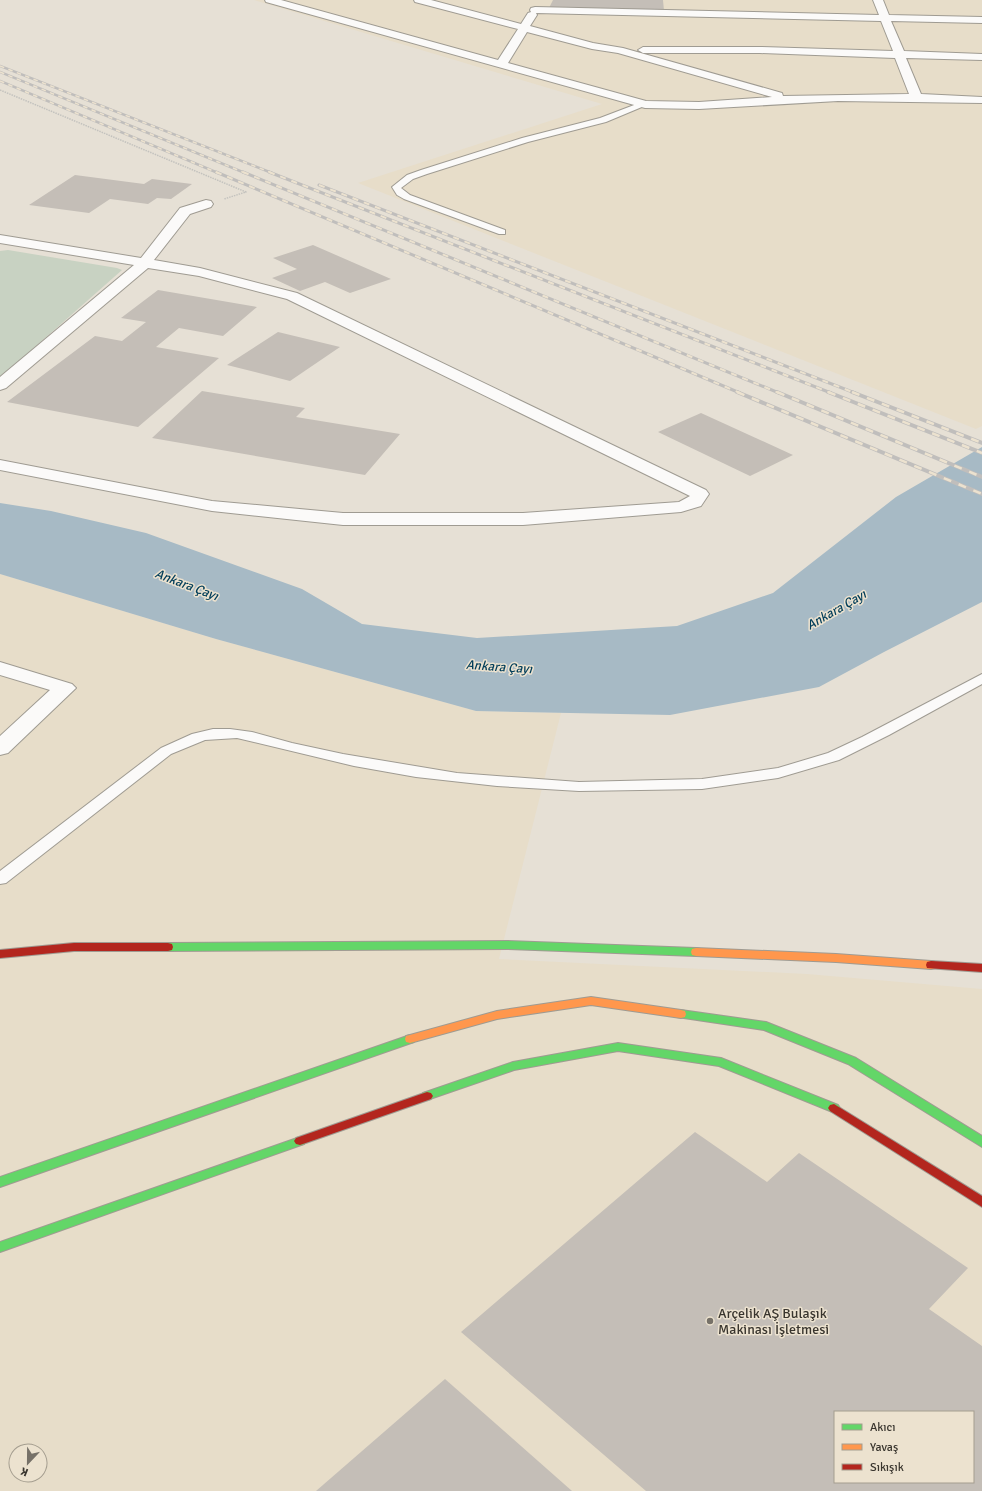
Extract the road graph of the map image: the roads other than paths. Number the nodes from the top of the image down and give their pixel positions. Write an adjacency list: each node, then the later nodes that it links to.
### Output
1 (419, 0): 8 (street)
2 (542, 0): 5 (street)
3 (878, 0): 6 (street)
4 (277, 1): 12 (street)
5 (535, 10): 6 (street); 8 (street)
6 (885, 18): 7 (street); 10 (street)
7 (982, 20)
8 (524, 27): 9 (street); 12 (street)
9 (619, 50): 10 (street); 14 (street)
10 (898, 54): 11 (street); 13 (street)
11 (982, 57)
12 (502, 63): 16 (street)
13 (916, 97): 14 (street); 15 (street)
14 (791, 99): 16 (street)
15 (982, 100)
16 (645, 104): 18 (lane)
17 (206, 204): 20 (street)
18 (502, 232)
19 (0, 239): 20 (street)
20 (145, 263): 21 (street); 22 (street)
21 (0, 385)
22 (0, 465)
23 (0, 668): 25 (street)
24 (982, 678): 26 (lane)
25 (0, 748)
26 (0, 879)
27 (0, 954): 28 (street)
28 (982, 968)
29 (982, 1142): 30 (street)
30 (0, 1182)
31 (982, 1202): 32 (street)
32 (0, 1247)

